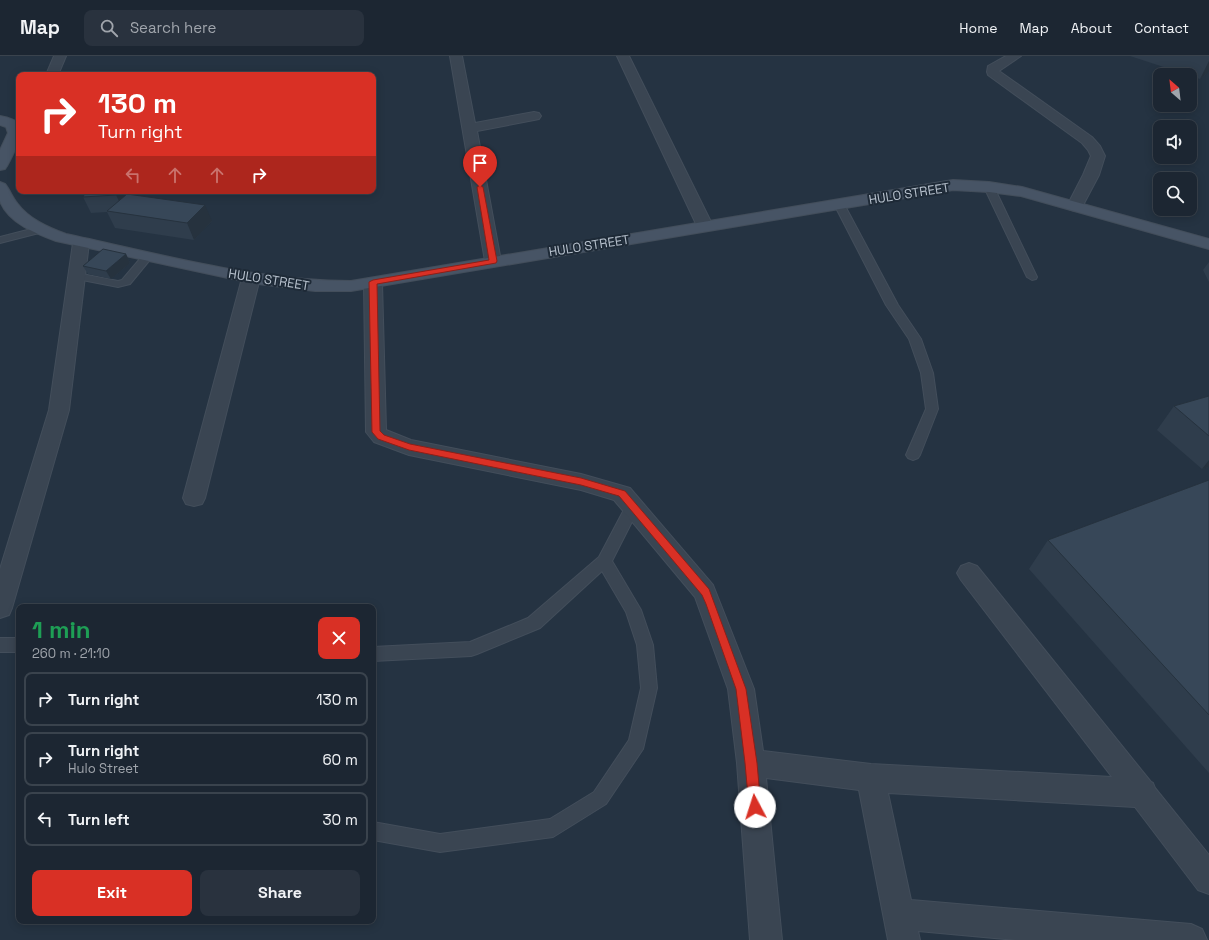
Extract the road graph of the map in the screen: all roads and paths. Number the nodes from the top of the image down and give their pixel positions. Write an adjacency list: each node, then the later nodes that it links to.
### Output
1 (60, 56): 5 (street)
2 (456, 56): 9 (street)
3 (623, 56): 16 (street)
4 (1015, 56): 15 (street)
5 (53, 72)
6 (534, 116): 9 (street)
7 (0, 120): 8 (main road)
8 (16, 127)
9 (470, 128): 22 (street)
10 (16, 130): 11 (main road)
11 (0, 166)
12 (0, 187): 17 (main road, HULO STREET)
13 (989, 187): 14 (main road, HULO STREET); 15 (main road, HULO STREET); 24 (lane)
14 (839, 204): 16 (main road, HULO STREET); 27 (lane)
15 (1075, 206): 19 (main road, HULO STREET)
16 (704, 226): 22 (main road, HULO STREET)
17 (39, 230): 18 (lane); 20 (main road, HULO STREET)
18 (0, 240)
19 (1203, 242)
20 (81, 243): 21 (main road, HULO STREET); 23 (street)
21 (148, 256): 23 (lane); 25 (main road, HULO STREET)
22 (493, 261): 26 (main road, HULO STREET)
23 (77, 276): 32 (street)
24 (1032, 277)
25 (250, 278): 26 (main road, HULO STREET); 28 (street)
26 (373, 282): 29 (street)
27 (914, 455)
28 (194, 498)
29 (633, 506): 30 (lane); 36 (street)
30 (604, 561): 35 (lane); 39 (lane)
31 (969, 572): 38 (street)
32 (1, 605)
33 (0, 645): 34 (lane)
34 (16, 645)
35 (376, 654)
36 (751, 763): 37 (street); 42 (street)
37 (870, 778): 38 (street); 41 (street)
38 (1143, 793): 40 (street)
39 (376, 832)
40 (1209, 879)
41 (902, 927): 43 (street)
42 (766, 940)
43 (1191, 940)

